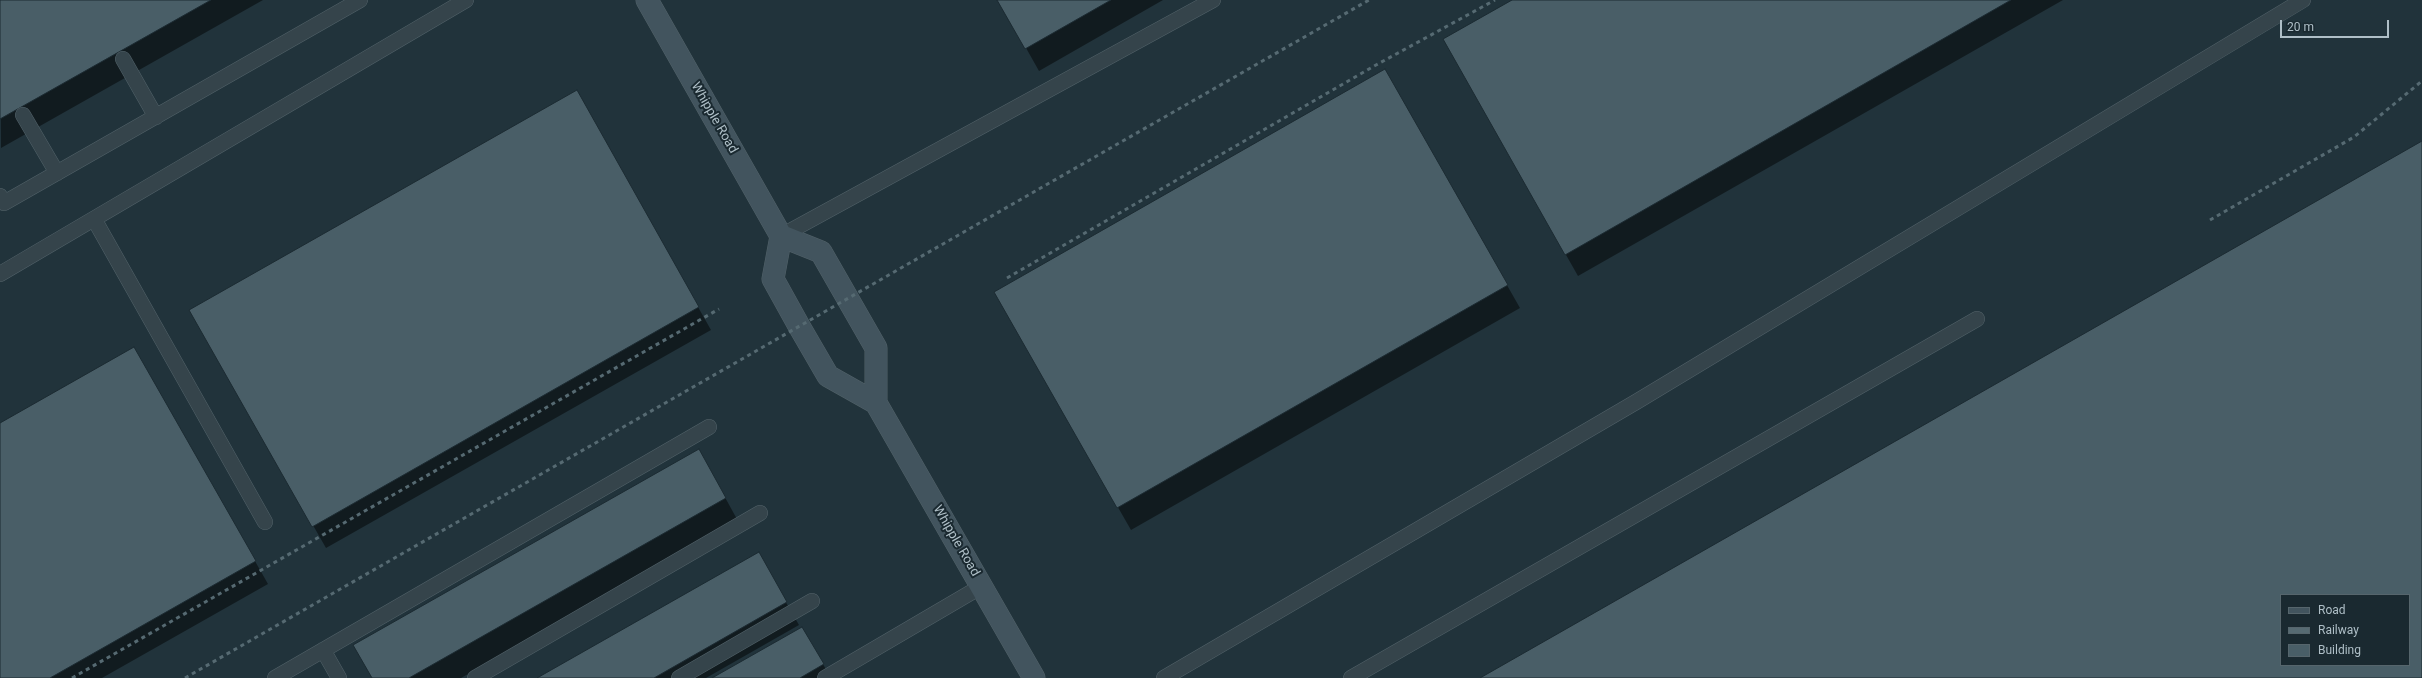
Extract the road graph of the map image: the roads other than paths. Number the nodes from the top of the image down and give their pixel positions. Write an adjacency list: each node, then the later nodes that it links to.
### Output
1 (466, 0): 11 (lane)
2 (648, 0): 12 (main road, Whipple Road)
3 (1213, 0): 12 (lane)
4 (2303, 0): 28 (lane)
5 (354, 1): 8 (lane)
6 (123, 60): 8 (lane)
7 (23, 115): 9 (lane)
8 (156, 117): 9 (lane)
9 (57, 173): 10 (lane)
10 (0, 196)
11 (94, 219): 13 (lane); 18 (lane)
12 (781, 236): 15 (main road); 15 (main road)
13 (0, 274)
14 (1977, 319): 29 (lane)
15 (876, 403): 19 (main road, Whipple Road)
16 (709, 427): 21 (lane)
17 (760, 513): 24 (lane)
18 (265, 522)
19 (982, 586): 26 (lane); 27 (main road, Whipple Road)
20 (812, 601): 25 (lane)
21 (323, 650): 22 (lane); 23 (lane)
22 (275, 678)
23 (339, 678)
24 (475, 678)
25 (679, 678)
26 (825, 678)
27 (1034, 678)
28 (1164, 678)
29 (1351, 678)

